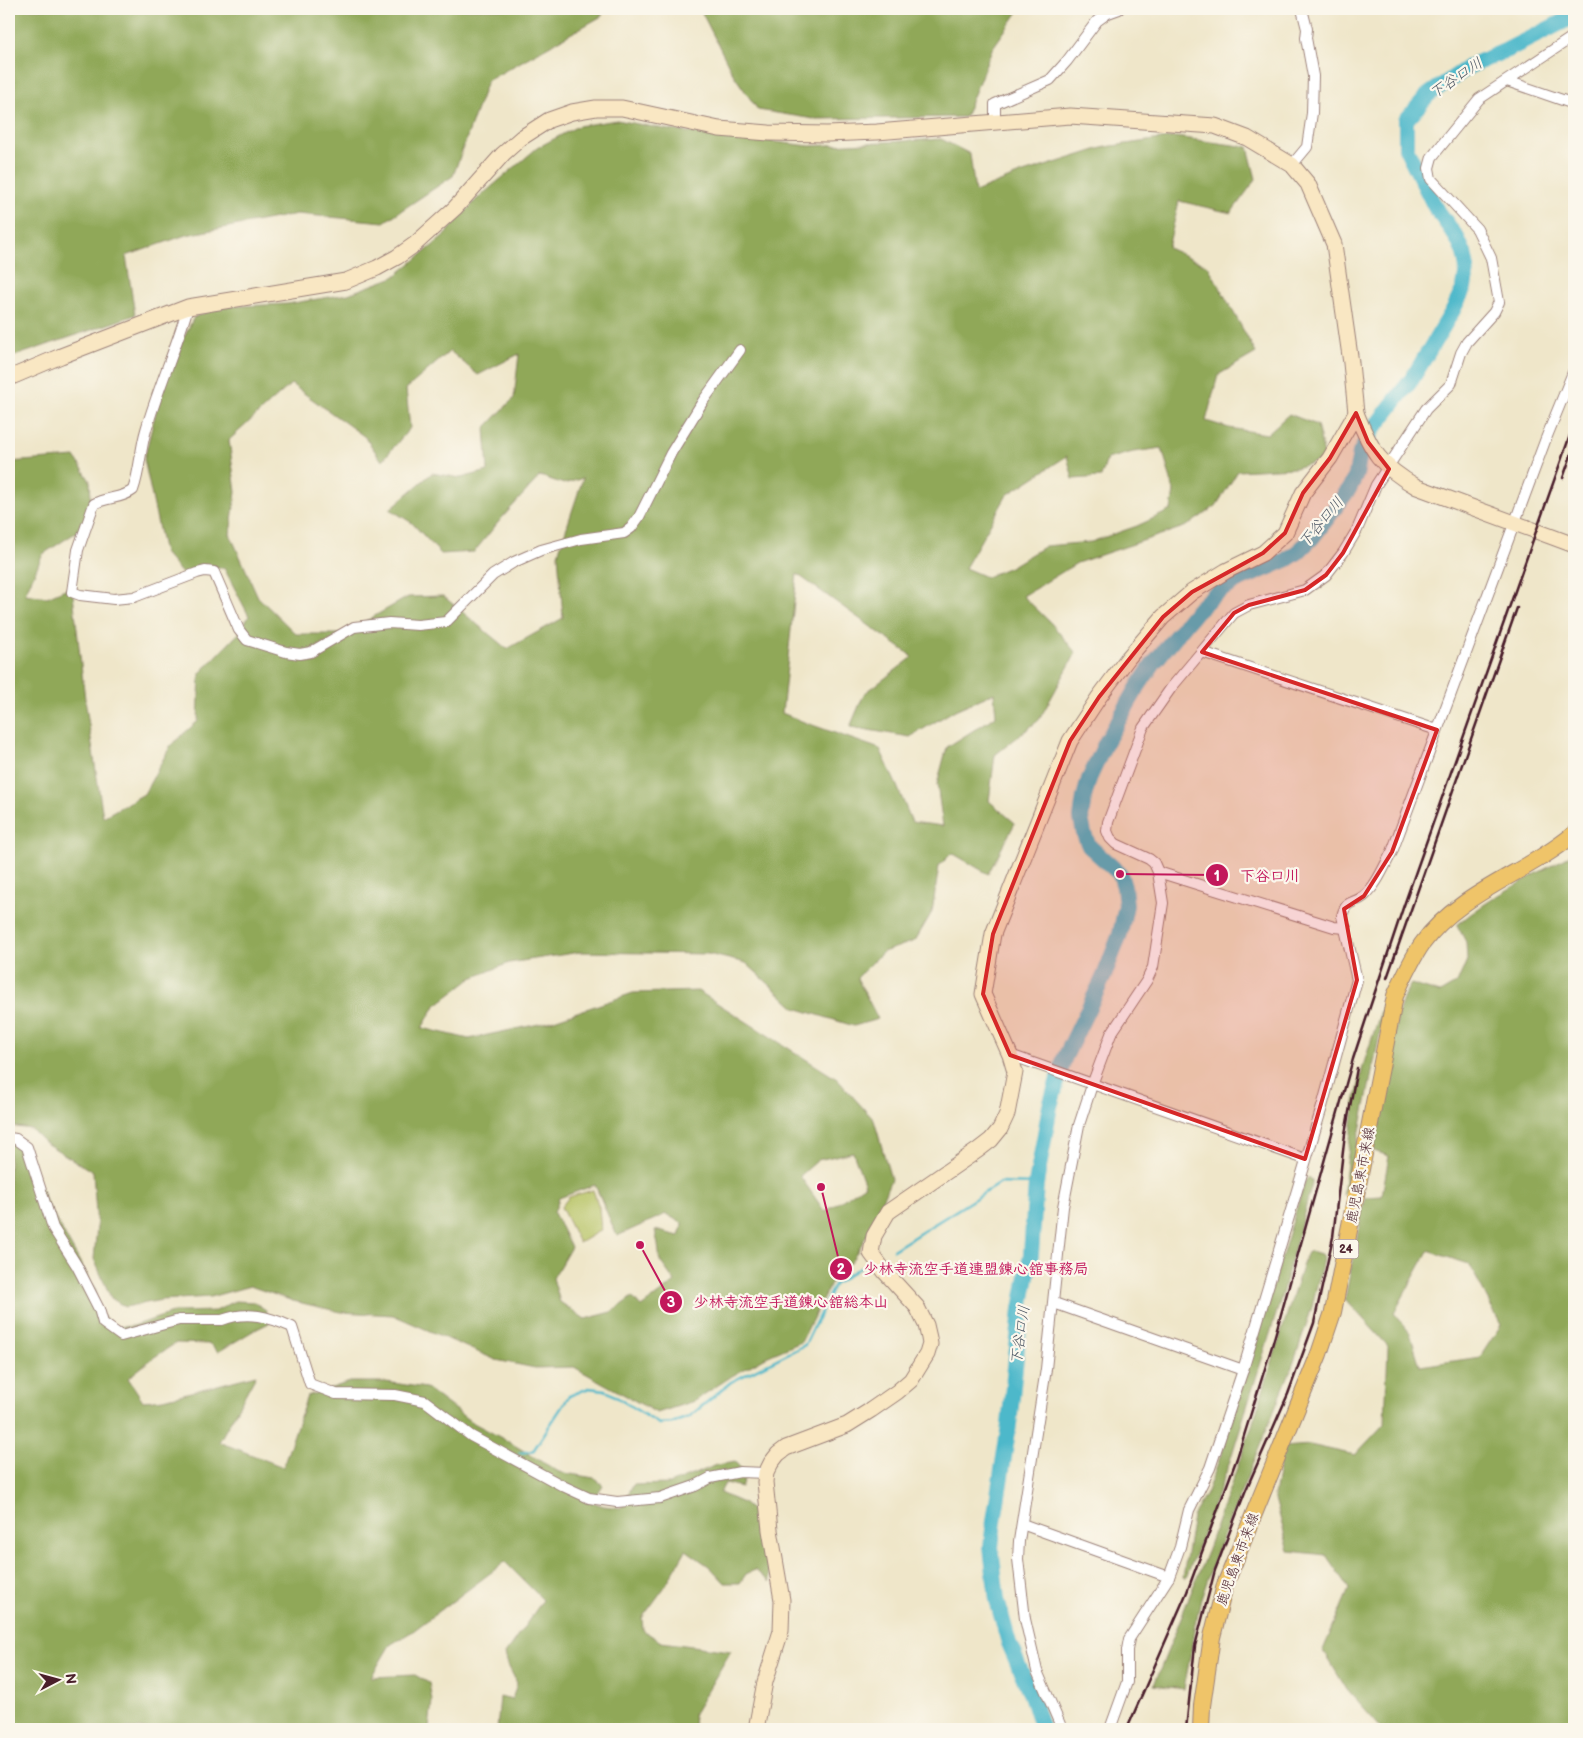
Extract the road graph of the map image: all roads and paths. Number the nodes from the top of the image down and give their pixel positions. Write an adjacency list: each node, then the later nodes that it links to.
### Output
1 (1119, 9): 6 (street)
2 (1302, 9): 7 (street)
3 (1574, 36): 4 (street)
4 (1507, 81): 5 (street); 13 (street)
5 (1574, 104)
6 (995, 122): 7 (street); 8 (street)
7 (1292, 165): 12 (street)
8 (188, 307): 9 (street); 11 (street)
9 (740, 350)
10 (1574, 370): 14 (street)
11 (9, 378)
12 (1356, 413): 13 (street); 21 (street)
13 (1389, 469): 14 (street); 16 (street)
14 (1515, 523): 15 (street); 17 (street)
15 (1574, 545)
16 (1202, 652): 17 (street); 19 (street)
17 (1437, 730): 20 (street)
18 (1574, 834): 33 (main road, 鹿児島東市来線 / 24)
19 (1158, 872): 20 (street); 22 (street)
20 (1346, 928): 24 (street)
21 (1010, 1054): 22 (street); 27 (street)
22 (1093, 1082): 24 (street); 25 (street)
23 (9, 1138): 27 (street)
24 (1305, 1159): 26 (street)
25 (1054, 1303): 26 (street); 28 (street)
26 (1243, 1370): 29 (street)
27 (766, 1473): 30 (street)
28 (1022, 1524): 29 (street); 31 (street)
29 (1169, 1577): 32 (street)
30 (756, 1729)
31 (1062, 1729)
32 (1110, 1729)
33 (1201, 1729)

